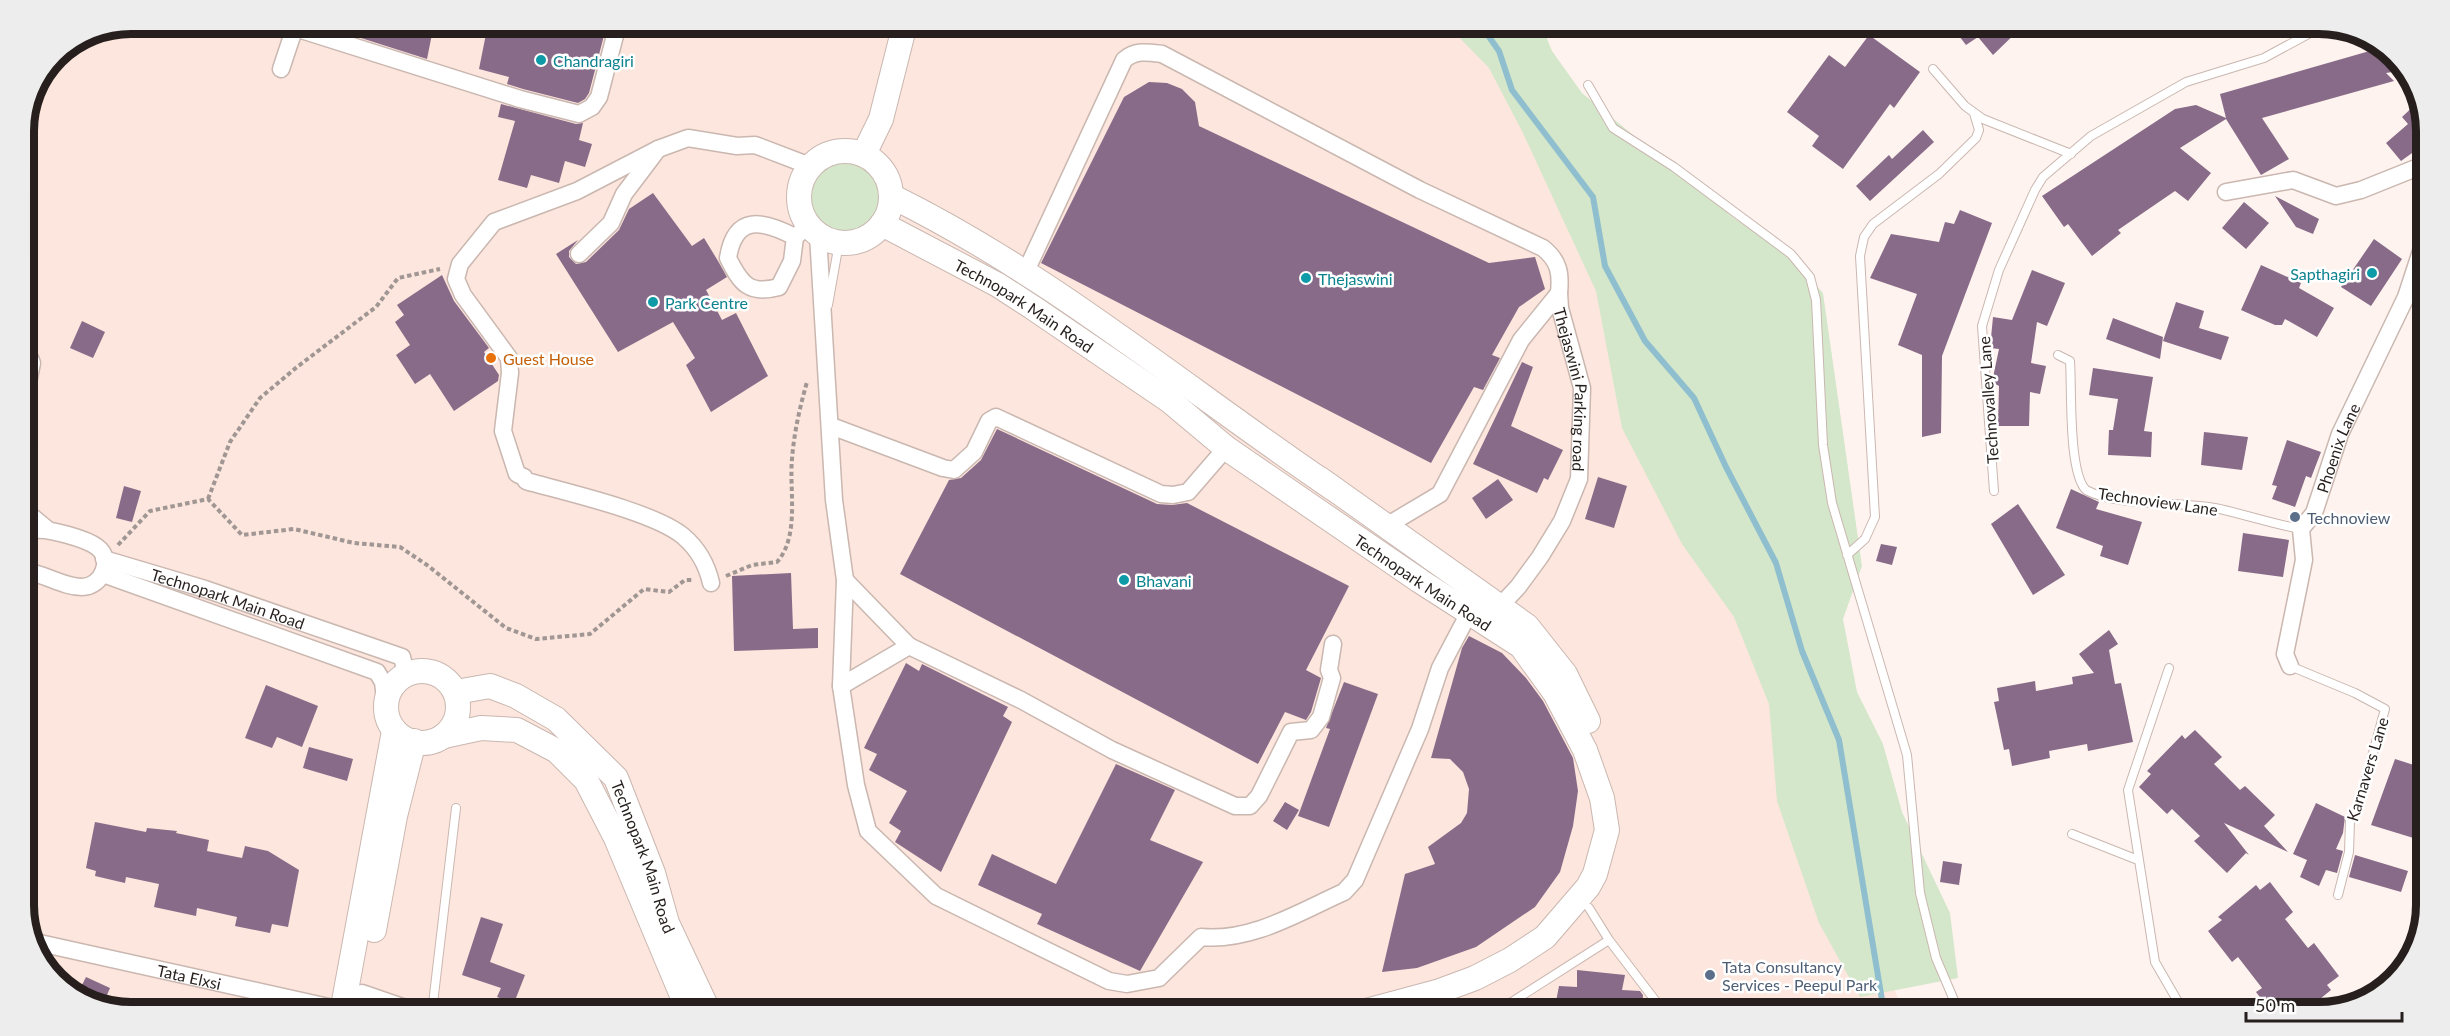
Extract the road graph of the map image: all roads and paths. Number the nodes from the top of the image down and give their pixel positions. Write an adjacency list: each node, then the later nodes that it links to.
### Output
1 (292, 34): 6 (street)
2 (320, 34): 3 (street)
3 (615, 34)
4 (902, 34): 11 (street)
5 (2308, 34): 12 (lane, Technovalley Lane)
6 (281, 69)
7 (1933, 69): 9 (lane)
8 (1588, 84): 37 (lane)
9 (1974, 113): 12 (lane); 37 (lane)
10 (658, 149): 13 (street); 19 (street); 21 (street)
11 (864, 154): 13 (street); 16 (street)
12 (2071, 154): 30 (lane, Technovalley Lane)
13 (810, 166): 18 (street)
14 (2415, 168): 15 (street)
15 (2226, 192)
16 (891, 196): 17 (street); 20 (street, Technopark Main Road)
17 (882, 224): 18 (street); 28 (street, Technopark Main Road)
18 (815, 235): 18 (street); 24 (street); 24 (lane)
19 (579, 254)
20 (1009, 262): 23 (street, Thejaswini Parking road); 29 (street, Technopark Main Road)
21 (460, 264): 31 (path); 41 (street)
22 (2415, 268): 35 (street, Phoenix Lane)
23 (1560, 293): 33 (street, Thejaswini Parking road); 42 (street, Thejaswini Parking road)
24 (825, 324): 27 (street)
25 (2058, 355): 35 (lane, Technoview Lane)
26 (809, 375): 41 (path)
27 (831, 426): 28 (street); 40 (street)
28 (1226, 448): 43 (street, Technopark Main Road)
29 (1320, 480): 33 (street, Technopark Main Road); 44 (street, Technopark Main Road)
30 (1994, 491)
31 (208, 499): 38 (path); 41 (path)
32 (35, 519): 34 (street)
33 (1388, 525): 42 (street, Technopark Main Road)
34 (47, 529): 36 (street); 38 (street)
35 (2301, 529): 47 (street)
36 (35, 530)
37 (1847, 555): 71 (lane)
38 (104, 567): 39 (street); 49 (street, Technopark Main Road); 52 (street)
39 (35, 572)
40 (845, 580): 46 (street); 50 (street)
41 (711, 583)
42 (1500, 606): 44 (street, Technopark Main Road)
43 (1470, 611): 50 (street); 67 (street, Technopark Main Road)
44 (1527, 626): 59 (street, Technopark Main Road)
45 (1333, 644): 46 (street)
46 (909, 646): 50 (street)
47 (2290, 666): 58 (lane, Karnavers Lane)
48 (2169, 668): 57 (lane)
49 (406, 674): 51 (street); 52 (street)
50 (841, 686)
51 (456, 692): 54 (street); 66 (street, Technopark Main Road)
52 (386, 705): 53 (street)
53 (404, 736): 54 (street); 63 (street)
54 (444, 736): 65 (street, Technopark Main Road)
55 (456, 808): 64 (lane)
56 (2072, 834): 57 (lane)
57 (2138, 860): 72 (lane)
58 (2338, 895)
59 (1589, 908): 60 (lane); 68 (street, Technopark Main Road)
60 (1609, 940): 69 (lane); 70 (lane)
61 (43, 944): 62 (street, Tata Elxsi)
62 (327, 1002)
63 (352, 1002)
64 (433, 1002)
65 (685, 1002)
66 (704, 1002)
67 (1395, 1002)
68 (1442, 1002)
69 (1512, 1002)
70 (1656, 1002)
71 (1955, 1002)
72 (2178, 1002)

